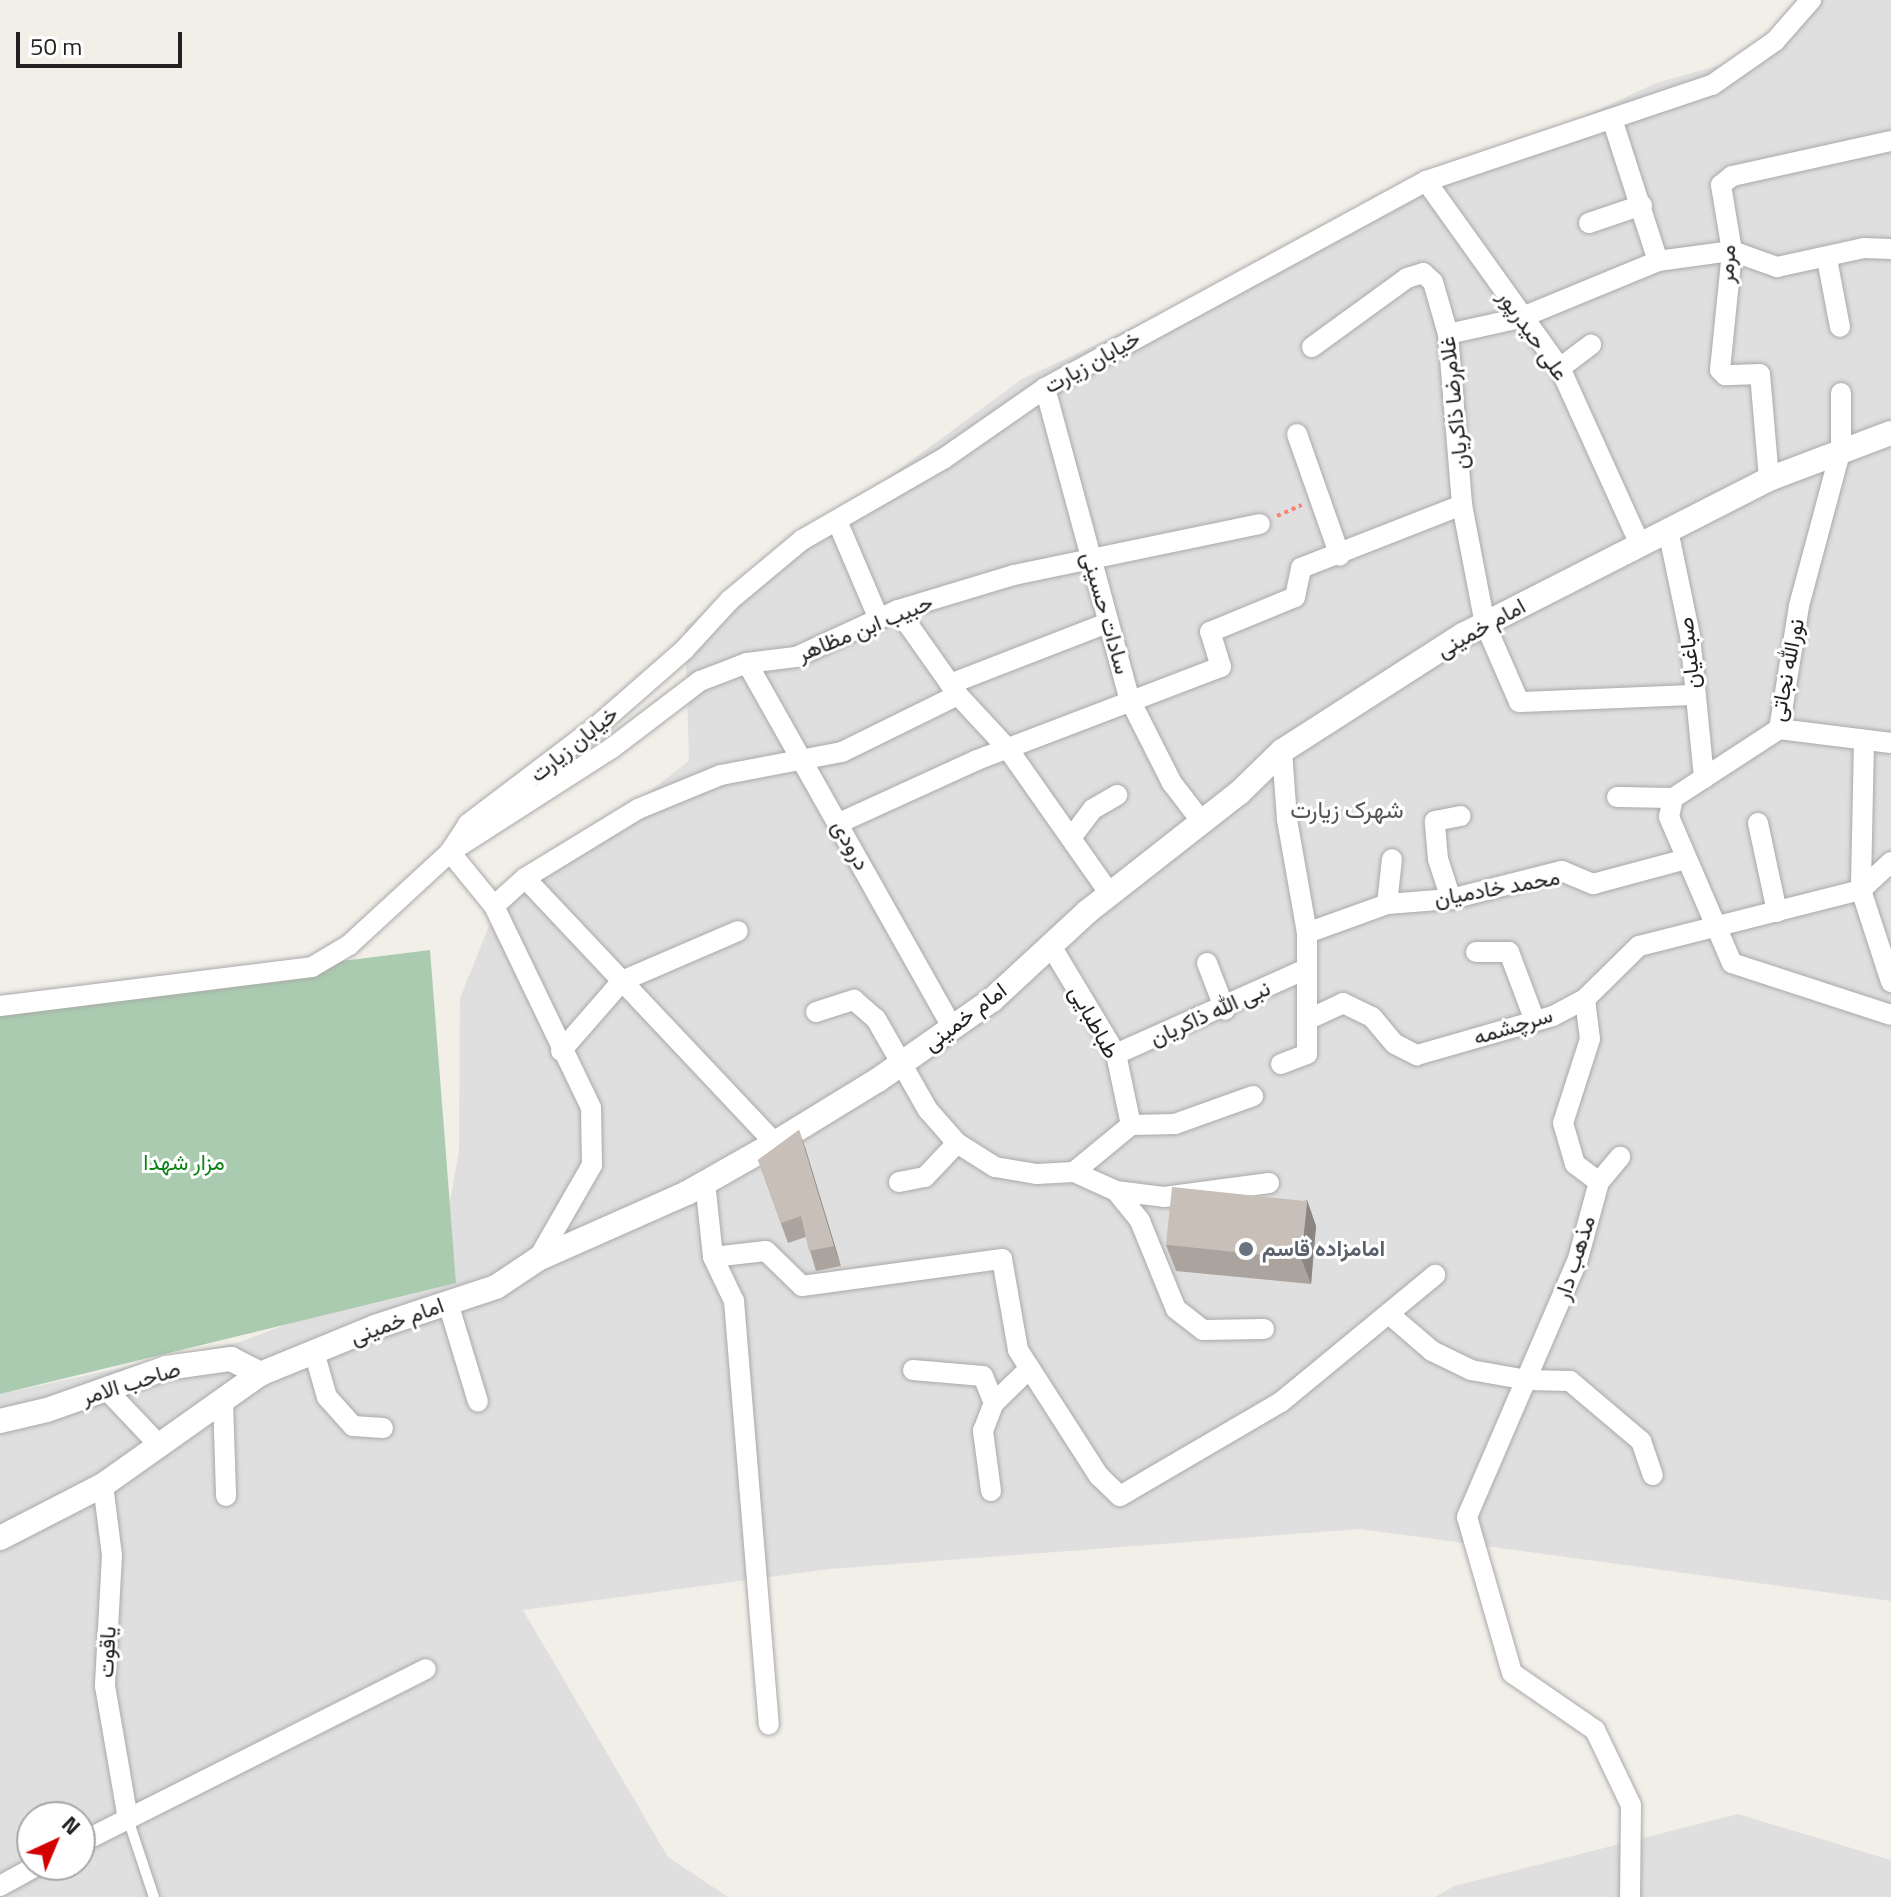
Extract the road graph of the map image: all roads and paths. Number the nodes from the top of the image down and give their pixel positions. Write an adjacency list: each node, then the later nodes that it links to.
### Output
1 (1811, 0): 2 (street, خیابان زیارت)
2 (1613, 122): 4 (street, خیابان زیارت); 5 (street)
3 (1891, 141): 8 (street, مرمر)
4 (1426, 181): 11 (street, علی حیدرپور); 17 (street, خیابان زیارت)
5 (1642, 205): 6 (street); 10 (street)
6 (1589, 223)
7 (1891, 249): 9 (street)
8 (1732, 251): 9 (street); 10 (street); 22 (street, مرمر)
9 (1827, 259): 12 (street)
10 (1658, 261): 11 (street)
11 (1520, 318): 13 (street); 16 (street, علی حیدرپور)
12 (1840, 327)
13 (1448, 334): 15 (street, غلام‌رضا ذاکریان); 24 (street, غلام‌رضا ذاکریان)
14 (1591, 345): 16 (street)
15 (1312, 347)
16 (1560, 368): 28 (street, علی حیدرپور)
17 (1045, 388): 25 (street, خیابان زیارت); 30 (street, سادات حسینی)
18 (1841, 393): 21 (street, نورالله نجاتی)
19 (1891, 433): 21 (street, امام خمینی)
20 (1297, 434): 23 (street)
21 (1841, 449): 22 (street, امام خمینی); 39 (street, نورالله نجاتی)
22 (1769, 479): 27 (street, امام خمینی)
23 (1321, 496): 26 (path); 29 (street)
24 (1462, 505): 29 (street); 34 (street, غلام‌رضا ذاکریان)
25 (838, 523): 32 (street); 54 (street, خیابان زیارت)
26 (1260, 524): 30 (street, حبیب ابن مظاهر)
27 (1668, 530): 28 (street, امام خمینی); 37 (street, صباغیان)
28 (1640, 544): 34 (street, امام خمینی)
29 (1340, 556): 38 (street)
30 (1090, 559): 31 (street, حبیب ابن مظاهر); 33 (street, سادات حسینی)
31 (898, 610): 32 (street, حبیب ابن مظاهر); 36 (street)
32 (879, 619): 35 (street, حبیب ابن مظاهر)
33 (1107, 623): 36 (street); 38 (street, سادات حسینی)
34 (1485, 624): 37 (street, غلام‌رضا ذاکریان); 43 (street, امام خمینی)
35 (747, 663): 44 (street, درودی); 54 (street, حبیب ابن مظاهر)
36 (954, 689): 42 (street); 44 (street)
37 (1694, 695): 45 (street, صباغیان)
38 (1130, 700): 42 (street); 50 (street, سادات حسینی)
39 (1779, 729): 40 (street); 45 (street, نورالله نجاتی)
40 (1864, 741): 41 (street); 59 (street)
41 (1891, 743)
42 (1008, 749): 51 (street); 53 (street)
43 (1282, 751): 50 (street, امام خمینی); 67 (street)
44 (803, 763): 51 (street, درودی); 58 (street)
45 (1704, 778): 48 (street, نورالله نجاتی)
46 (1117, 795): 53 (street)
47 (1617, 797): 48 (street)
48 (1673, 798): 56 (street)
49 (1461, 816): 61 (street)
50 (1202, 822): 60 (street, امام خمینی)
51 (839, 823): 81 (street, درودی)
52 (1758, 823): 64 (street)
53 (1071, 838): 60 (street)
54 (450, 852): 63 (street); 75 (street)
55 (1392, 859): 62 (street)
56 (1686, 859): 61 (street, محمد خادمیان); 65 (street)
57 (1891, 862): 59 (street)
58 (525, 878): 63 (street); 72 (street)
59 (1861, 890): 64 (street, سرچشمه); 73 (street)
60 (1110, 894): 68 (street, امام خمینی)
61 (1451, 899): 62 (street, محمد خادمیان)
62 (1387, 904): 67 (street, محمد خادمیان)
63 (494, 906): 82 (street)
64 (1777, 912): 65 (street, سرچشمه)
65 (1715, 928): 74 (street, سرچشمه); 78 (street)
66 (738, 931): 72 (street)
67 (1307, 933): 71 (street)
68 (1051, 946): 81 (street, امام خمینی); 83 (street, طباطبایی)
69 (1476, 952): 80 (street)
70 (1207, 963): 76 (street)
71 (1304, 970): 76 (street, نبی الله ذاکریان); 79 (street)
72 (622, 981): 82 (street); 88 (street)
73 (1891, 982)
74 (1585, 999): 80 (street, سرچشمه); 94 (street)
75 (0, 1006)
76 (1225, 1010): 83 (street, نبی الله ذاکریان)
77 (816, 1012): 84 (street)
78 (1891, 1015)
79 (1307, 1020): 80 (street, سرچشمه); 85 (street)
80 (1535, 1021)
81 (953, 1028): 84 (street, امام خمینی)
82 (561, 1051): 98 (street)
83 (1116, 1054): 87 (street, طباطبایی)
84 (904, 1062): 88 (street, امام خمینی); 89 (street)
85 (1281, 1064)
86 (1253, 1096): 87 (street)
87 (1131, 1125): 91 (street)
88 (775, 1143): 92 (street, امام خمینی)
89 (957, 1143): 91 (street); 93 (street)
90 (1620, 1157): 94 (street)
91 (1074, 1172): 96 (street)
92 (705, 1182): 97 (street); 98 (street, امام خمینی)
93 (899, 1182)
94 (1599, 1182): 107 (street, مذهب دار)
95 (1269, 1183): 96 (street)
96 (1116, 1191): 102 (street)
97 (713, 1257): 104 (street); 121 (street)
98 (538, 1259): 100 (street, امام خمینی)
99 (1435, 1275): 101 (street)
100 (448, 1303): 103 (street, امام خمینی); 110 (street)
101 (1389, 1314): 104 (street); 107 (street)
102 (1264, 1329)
103 (314, 1352): 106 (street, امام خمینی); 113 (street)
104 (1030, 1368): 111 (street)
105 (913, 1370): 111 (street)
106 (260, 1374): 108 (street, صاحب الامر); 109 (street, امام خمینی)
107 (1527, 1380): 115 (street); 125 (street, مذهب دار)
108 (105, 1388): 112 (street, صاحب الامر); 114 (street)
109 (223, 1399): 114 (street, امام خمینی); 118 (street)
110 (478, 1402)
111 (994, 1403): 117 (street)
112 (0, 1421)
113 (383, 1428)
114 (157, 1443): 116 (street, امام خمینی)
115 (1653, 1475)
116 (103, 1485): 119 (street, امام خمینی); 122 (street, یاقوت)
117 (991, 1491)
118 (226, 1496)
119 (0, 1538)
120 (426, 1669): 122 (street)
121 (769, 1725)
122 (128, 1819): 123 (street); 124 (lane)
123 (96, 1835)
124 (154, 1897)
125 (1630, 1897)

